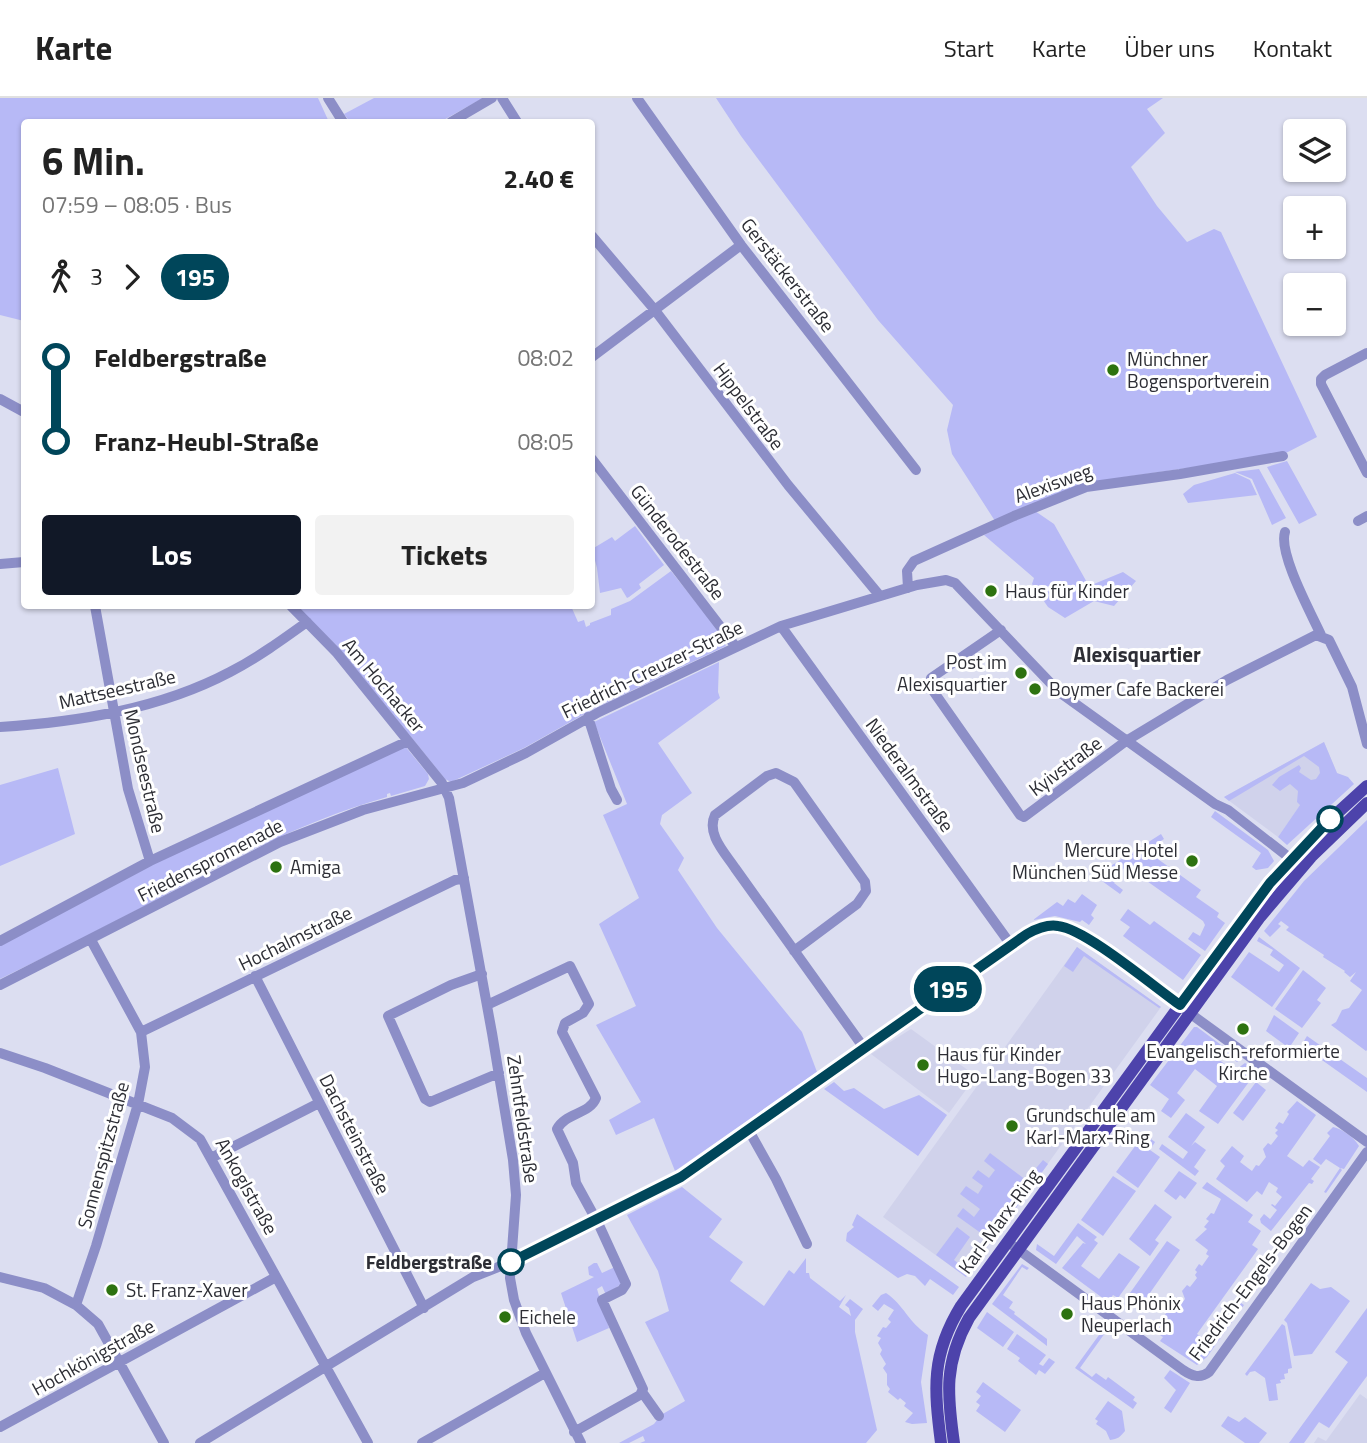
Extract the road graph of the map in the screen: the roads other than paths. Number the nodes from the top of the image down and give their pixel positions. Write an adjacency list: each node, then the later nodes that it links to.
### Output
1 (328, 98): 5 (street)
2 (492, 98): 6 (street)
3 (502, 98): 7 (street)
4 (638, 98): 9 (street, Gerstäckerstraße)
5 (341, 119)
6 (456, 119)
7 (515, 119)
8 (595, 240): 10 (street, Hippelstraße)
9 (741, 245): 10 (street); 17 (street, Gerstäckerstraße)
10 (654, 309): 12 (street); 23 (street, Hippelstraße)
11 (1367, 353): 18 (street)
12 (595, 355)
13 (0, 399): 14 (street)
14 (21, 410)
15 (1283, 456): 22 (street, Alexisweg)
16 (595, 463): 30 (street, Günderodestraße)
17 (916, 470)
18 (1367, 473)
19 (1285, 532): 29 (street)
20 (21, 562): 21 (street)
21 (0, 564)
22 (908, 588): 23 (street, Friedrich-Creuzer-Straße); 28 (street, Friedrich-Creuzer-Straße)
23 (880, 596): 27 (street, Friedrich-Creuzer-Straße)
24 (96, 609): 31 (street, Mondseestraße)
25 (294, 609): 26 (street, Am Hochacker)
26 (307, 622): 31 (street, Mattseestraße); 35 (street, Am Hochacker)
27 (781, 626): 30 (street, Friedrich-Creuzer-Straße); 47 (street, Niederalmstraße)
28 (1001, 630): 36 (street); 36 (street, Kyivstraße)
29 (1321, 635): 34 (street); 36 (street, Kyivstraße)
30 (736, 647): 32 (street, Friedrich-Creuzer-Straße)
31 (113, 711): 33 (street, Mattseestraße); 43 (street, Mondseestraße)
32 (589, 717): 39 (street, Friedrich-Creuzer-Straße); 40 (street)
33 (0, 727)
34 (1366, 733): 37 (street)
35 (408, 741): 39 (street, Am Hochacker); 43 (street, Friedenspromenade)
36 (1126, 741): 42 (street)
37 (1367, 744)
38 (1367, 786): 42 (main road, Karl-Marx-Ring)
39 (446, 789): 44 (street, Zehntfeldstraße); 45 (street, Friedenspromenade)
40 (617, 800)
41 (1367, 803): 53 (main road, Karl-Marx-Ring)
42 (1291, 859): 53 (main road, Karl-Marx-Ring)
43 (150, 861): 46 (street, Friedenspromenade)
44 (464, 878): 49 (street, Zehntfeldstraße); 50 (street, Hochalmstraße)
45 (91, 940): 51 (street, Friedenspromenade); 54 (street, Sonnenspitzstraße)
46 (0, 941)
47 (1011, 945): 53 (street); 55 (street)
48 (794, 951): 48 (street); 55 (street)
49 (482, 974): 52 (street, Zehntfeldstraße); 57 (street)
50 (255, 976): 54 (street, Hochalmstraße); 58 (street, Dachsteinstraße)
51 (0, 985)
52 (487, 1005): 57 (street, Zehntfeldstraße); 64 (street)
53 (1185, 1009): 61 (street); 66 (main road, Karl-Marx-Ring)
54 (141, 1032): 59 (street, Sonnenspitzstraße)
55 (864, 1048): 60 (street)
56 (0, 1053): 59 (street, Ankoglstraße)
57 (499, 1073): 67 (street, Zehntfeldstraße)
58 (319, 1102): 63 (street); 71 (street, Dachsteinstraße)
59 (138, 1104): 63 (street, Ankoglstraße); 70 (street, Sonnenspitzstraße)
60 (748, 1129): 64 (street); 65 (street)
61 (1367, 1142)
62 (1367, 1152): 66 (street, Friedrich-Engels-Bogen)
63 (212, 1158): 69 (street, Ankoglstraße)
64 (595, 1219): 67 (street); 75 (street)
65 (807, 1244)
66 (1013, 1245): 84 (main road, Karl-Marx-Ring); 85 (main road, Karl-Marx-Ring)
67 (511, 1262): 71 (street); 74 (street, Zehntfeldstraße)
68 (0, 1277): 70 (street)
69 (276, 1277): 72 (street, Hochkönigstraße); 73 (street, Ankoglstraße)
70 (76, 1305): 72 (street)
71 (424, 1308): 73 (street)
72 (120, 1362): 77 (street, Hochkönigstraße); 79 (street)
73 (327, 1367): 80 (street); 81 (street, Ankoglstraße)
74 (545, 1373): 78 (street, Zehntfeldstraße); 82 (street)
75 (642, 1392): 76 (street); 78 (street)
76 (659, 1416)
77 (0, 1427)
78 (575, 1432): 83 (street, Zehntfeldstraße)
79 (164, 1443)
80 (200, 1443)
81 (368, 1443)
82 (422, 1443)
83 (581, 1443)
84 (941, 1443)
85 (954, 1443)

